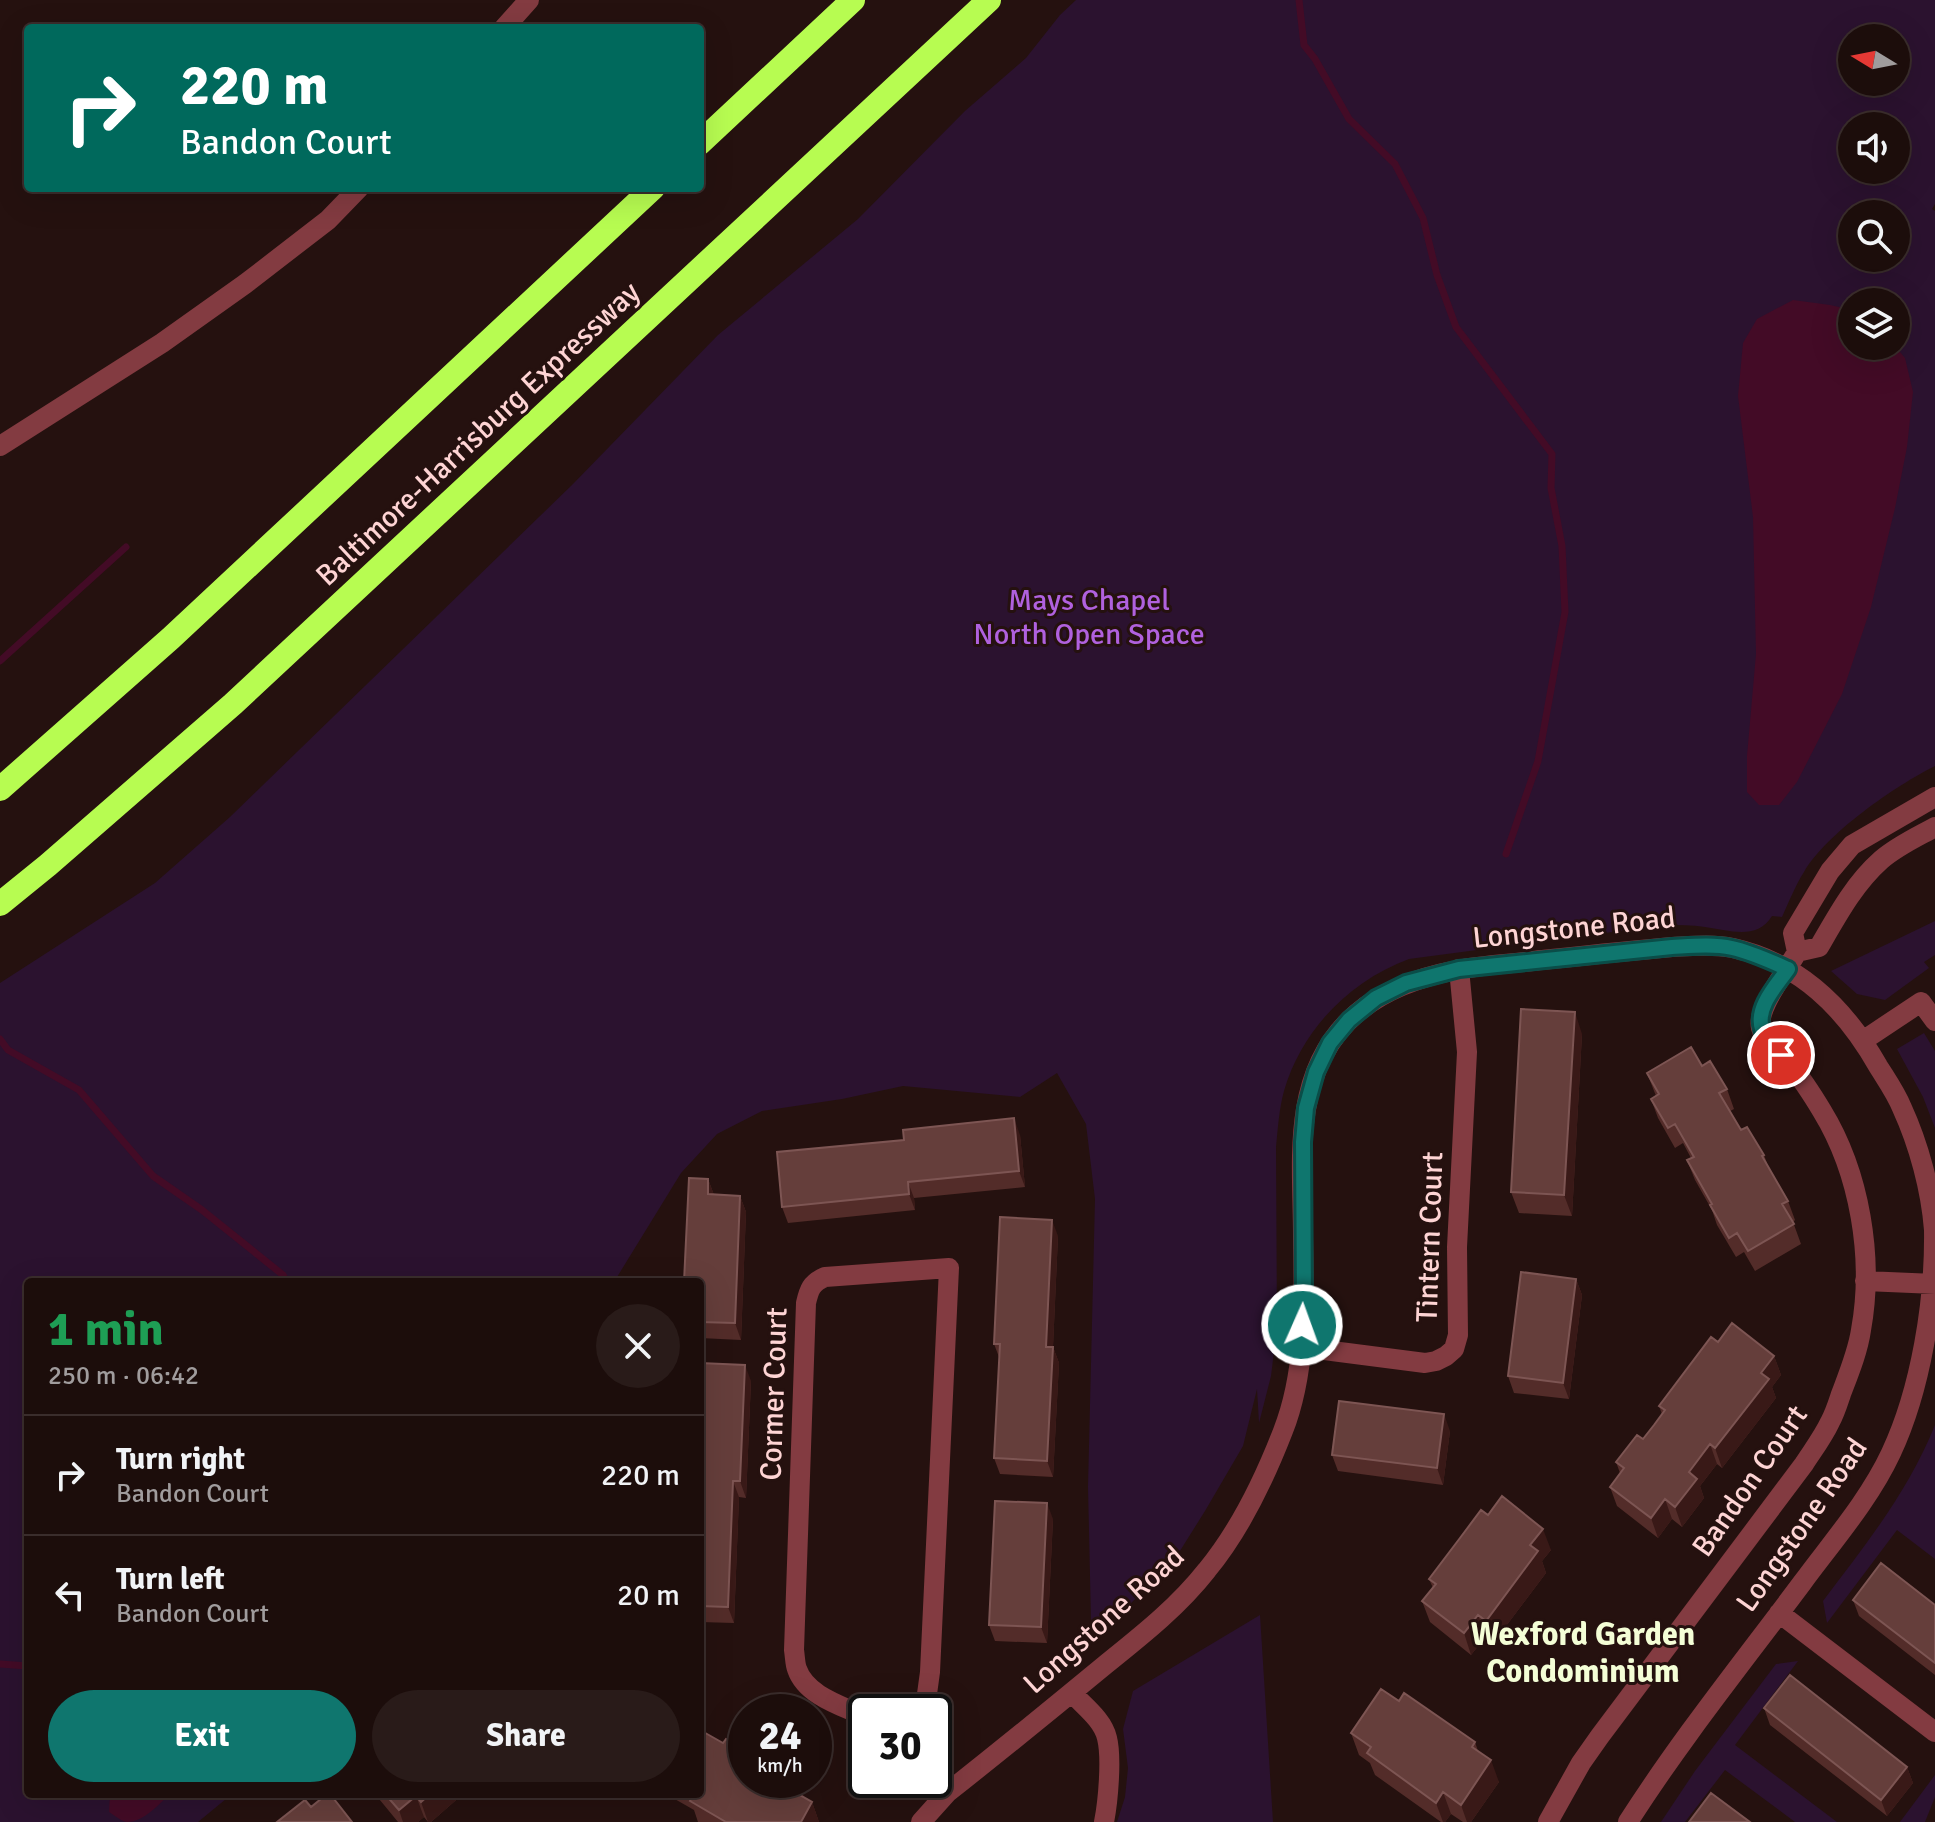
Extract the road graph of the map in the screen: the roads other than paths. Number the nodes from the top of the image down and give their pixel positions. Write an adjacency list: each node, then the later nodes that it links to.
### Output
1 (529, 0): 4 (street)
2 (853, 0): 5 (highway)
3 (989, 0): 12 (highway, Baltimore-Harrisburg Expressway)
4 (508, 24)
5 (704, 139)
6 (355, 192): 8 (street)
7 (649, 192): 9 (highway, Baltimore-Harrisburg Expressway)
8 (0, 446)
9 (0, 789)
10 (1935, 797): 13 (street)
11 (1935, 827): 13 (street)
12 (0, 904)
13 (1792, 960): 14 (street, Longstone Road); 16 (street, Longstone Road); 17 (street, Bandon Court)
14 (1459, 969): 19 (street, Longstone Road); 19 (street, Tintern Court)
15 (1935, 1021): 16 (street)
16 (1864, 1040): 18 (street, Longstone Road)
17 (1865, 1281): 18 (street); 29 (street, Bandon Court)
18 (1934, 1284): 20 (street, Longstone Road)
19 (1301, 1347): 21 (street, Longstone Road)
20 (1779, 1613): 24 (street); 30 (street, Longstone Road)
21 (1072, 1693): 25 (street, Longstone Road); 28 (street)
22 (927, 1694): 23 (street, Cormer Court)
23 (848, 1709)
24 (1935, 1732)
25 (952, 1778)
26 (934, 1798): 27 (street, Longstone Road)
27 (921, 1822)
28 (1104, 1822)
29 (1548, 1822)
30 (1628, 1822)

